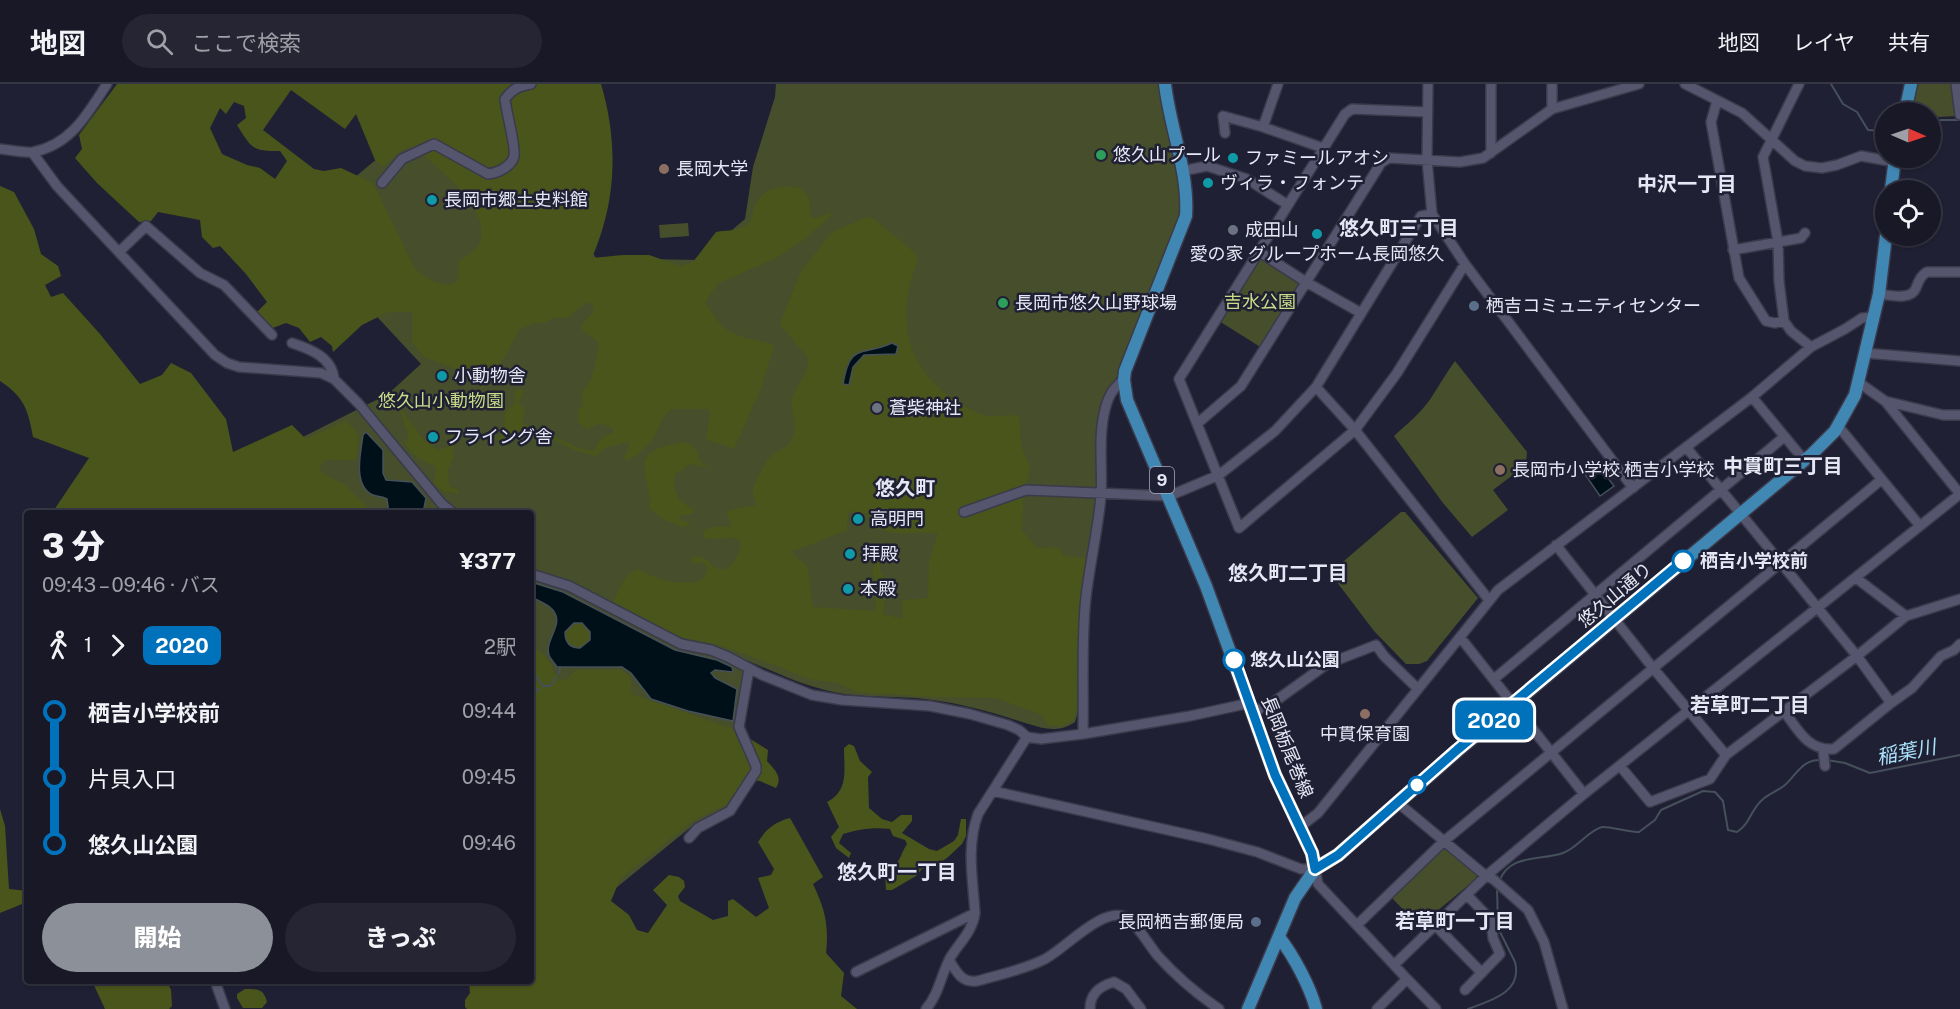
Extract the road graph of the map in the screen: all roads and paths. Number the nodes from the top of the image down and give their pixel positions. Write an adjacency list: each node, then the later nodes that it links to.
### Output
1 (107, 84): 23 (street)
2 (531, 84): 28 (street)
3 (1166, 84): 27 (main road, 長岡栃尾巻線 / 9)
4 (1278, 84): 18 (street)
5 (1428, 84): 16 (street)
6 (1491, 84): 24 (street)
7 (1552, 84): 15 (street)
8 (1639, 84): 15 (street)
9 (1685, 84): 13 (street)
10 (1798, 84): 20 (street)
11 (1911, 84): 14 (main road)
12 (1956, 84): 17 (street)
13 (1717, 101): 20 (street); 34 (street)
14 (1907, 102)
15 (1552, 109): 24 (street)
16 (1427, 112): 21 (street); 26 (street)
17 (1960, 115)
18 (1263, 127): 19 (street); 21 (street)
19 (1225, 133)
20 (1770, 140): 25 (street); 32 (street)
21 (1323, 148): 29 (street)
22 (0, 149): 23 (street)
23 (32, 152): 36 (street)
24 (1491, 153): 26 (street)
25 (1875, 158)
26 (1427, 160): 30 (street); 39 (street)
27 (1182, 171): 29 (street); 50 (main road, 長岡栃尾巻線 / 9)
28 (382, 183)
29 (1288, 205): 35 (street)
30 (1432, 214): 37 (street); 41 (street)
31 (1806, 233): 32 (street)
32 (1778, 242): 34 (street); 43 (street)
33 (1885, 246): 40 (main road, 悠久山通り)
34 (1733, 250): 43 (street)
35 (1258, 251): 39 (street); 56 (street)
36 (119, 252): 44 (street); 49 (street)
37 (1465, 264): 58 (street); 64 (street)
38 (1960, 272): 40 (street)
39 (1306, 282): 41 (street); 56 (street)
40 (1879, 294): 42 (main road, 悠久山通り)
41 (1361, 313): 52 (street)
42 (1873, 317): 46 (street); 47 (main road, 悠久山通り)
43 (1784, 321): 46 (street)
44 (272, 335)
45 (292, 343): 49 (street)
46 (1811, 347): 53 (street)
47 (1865, 353): 48 (street); 51 (main road, 悠久山通り)
48 (1960, 361)
49 (334, 379): 68 (street)
50 (1124, 380): 66 (street); 67 (main road, 長岡栃尾巻線 / 9)
51 (1858, 382): 54 (street); 57 (main road, 悠久山通り)
52 (1316, 387): 58 (street); 62 (street)
53 (1752, 397): 59 (street); 60 (street)
54 (1885, 401): 55 (street); 71 (street)
55 (1960, 415)
56 (1198, 423): 62 (street)
57 (1839, 427): 61 (main road, 悠久山通り); 63 (street)
58 (1355, 430): 62 (street); 78 (street)
59 (1784, 436): 61 (street); 65 (street)
60 (1686, 447): 64 (street); 65 (street)
61 (1804, 460): 70 (main road, 悠久山通り)
62 (1219, 476): 67 (street)
63 (1881, 480): 71 (street); 73 (street)
64 (1633, 488): 72 (street)
65 (1721, 488): 70 (street); 76 (street)
66 (1101, 493): 67 (street); 69 (street); 94 (street)
67 (1169, 496): 91 (main road, 長岡栃尾巻線 / 9)
68 (449, 510)
69 (964, 512)
70 (1741, 513): 73 (street); 81 (main road, 悠久山通り)
71 (1920, 526): 75 (street)
72 (1556, 545): 76 (street); 78 (street)
73 (1781, 563): 79 (street); 85 (street)
74 (534, 575): 86 (street)
75 (1856, 578): 79 (street); 80 (street)
76 (1595, 594): 81 (street); 87 (street)
77 (1960, 599): 80 (street)
78 (1489, 600): 82 (street)
79 (1818, 608): 84 (street); 92 (street)
80 (1906, 616): 84 (street)
81 (1615, 618): 85 (street); 90 (main road, 悠久山通り)
82 (1460, 637): 87 (street); 88 (street)
83 (1960, 644): 89 (street)
84 (1857, 656): 89 (street); 93 (street)
85 (1653, 668): 92 (street); 97 (street)
86 (749, 669): 95 (street); 105 (street)
87 (1494, 679): 90 (street)
88 (1418, 689): 91 (street); 104 (street)
89 (1892, 703): 96 (street)
90 (1513, 704): 97 (street); 103 (main road, 悠久山通り)
91 (1251, 707): 94 (street); 104 (main road, 長岡栃尾巻線 / 9)
92 (1689, 711): 98 (street); 99 (street)
93 (1784, 711): 96 (street); 98 (street)
94 (1083, 734): 95 (street)
95 (1027, 737): 101 (street)
96 (1823, 750): 100 (street)
97 (1552, 753): 102 (street); 106 (street)
98 (1726, 755): 99 (street)
99 (1620, 766): 102 (street)
100 (1825, 766)
101 (993, 791): 107 (street); 110 (street)
102 (1584, 794): 108 (street)
103 (1397, 802): 106 (street); 107 (main road, 悠久山通り)
104 (1300, 827): 107 (main road, 長岡栃尾巻線 / 9)
105 (689, 838)
106 (1443, 842): 108 (street); 111 (street)
107 (1315, 869): 111 (street); 113 (main road)
108 (1490, 878): 109 (street); 130 (street)
109 (1467, 894): 112 (street); 117 (street)
110 (975, 913): 114 (street); 116 (street)
111 (1357, 925): 115 (street)
112 (1435, 925): 115 (street); 117 (street)
113 (1279, 937): 126 (main road); 127 (main road)
114 (949, 960): 122 (street); 125 (street)
115 (1394, 965): 118 (street)
116 (856, 972)
117 (1482, 973): 120 (street)
118 (1407, 979): 128 (street); 129 (street)
119 (216, 984): 121 (street)
120 (1465, 990)
121 (225, 1009)
122 (926, 1009)
123 (1090, 1009): 124 (street)
124 (1141, 1009)
125 (1219, 1009)
126 (1248, 1009)
127 (1316, 1009)
128 (1377, 1009)
129 (1436, 1009)
130 (1563, 1009)

